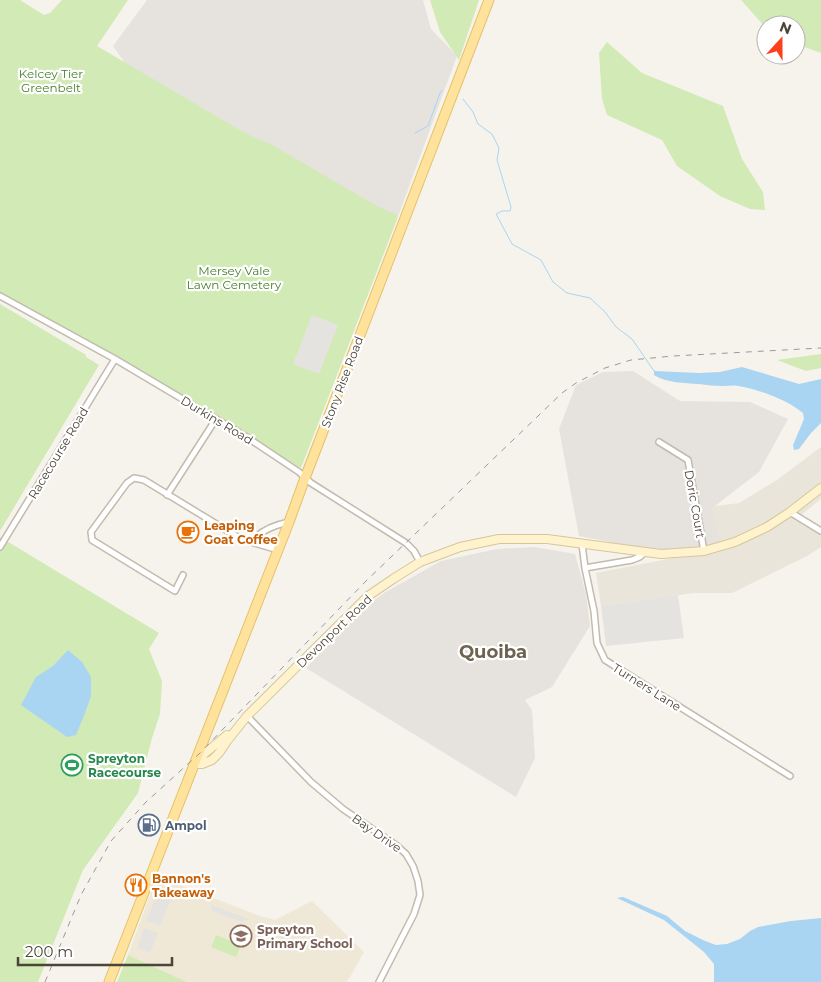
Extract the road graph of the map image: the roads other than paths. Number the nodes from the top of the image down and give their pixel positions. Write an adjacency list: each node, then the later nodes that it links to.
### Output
1 (489, 0): 6 (main road, Stony Rise Road)
2 (0, 296): 3 (street, Durkins Road)
3 (115, 359): 4 (street, Durkins Road); 14 (street, Racecourse Road)
4 (216, 419): 6 (street, Durkins Road); 8 (street)
5 (659, 442): 16 (street, Doric Court)
6 (305, 478): 10 (main road, Stony Rise Road); 18 (street, Durkins Road)
7 (821, 488): 9 (main road, Devonport Road)
8 (167, 495): 12 (street); 20 (street)
9 (790, 512): 11 (street); 16 (main road, Devonport Road)
10 (290, 522): 12 (street); 15 (main road, Stony Rise Road)
11 (821, 532)
12 (252, 542): 15 (street)
13 (582, 544): 17 (main road, Devonport Road); 18 (main road, Devonport Road); 19 (street, Turners Lane)
14 (0, 548)
15 (278, 550): 22 (main road, Stony Rise Road)
16 (704, 551): 17 (main road, Devonport Road)
17 (644, 552): 19 (street, Devonport Road)
18 (420, 562): 21 (main road, Devonport Road)
19 (585, 568): 23 (street, Turners Lane)
20 (183, 575)
21 (245, 719): 22 (main road, Devonport Road); 25 (street, Bay Drive)
22 (195, 764): 24 (main road, Stony Rise Road)
23 (790, 776)
24 (110, 982)
25 (379, 982)

